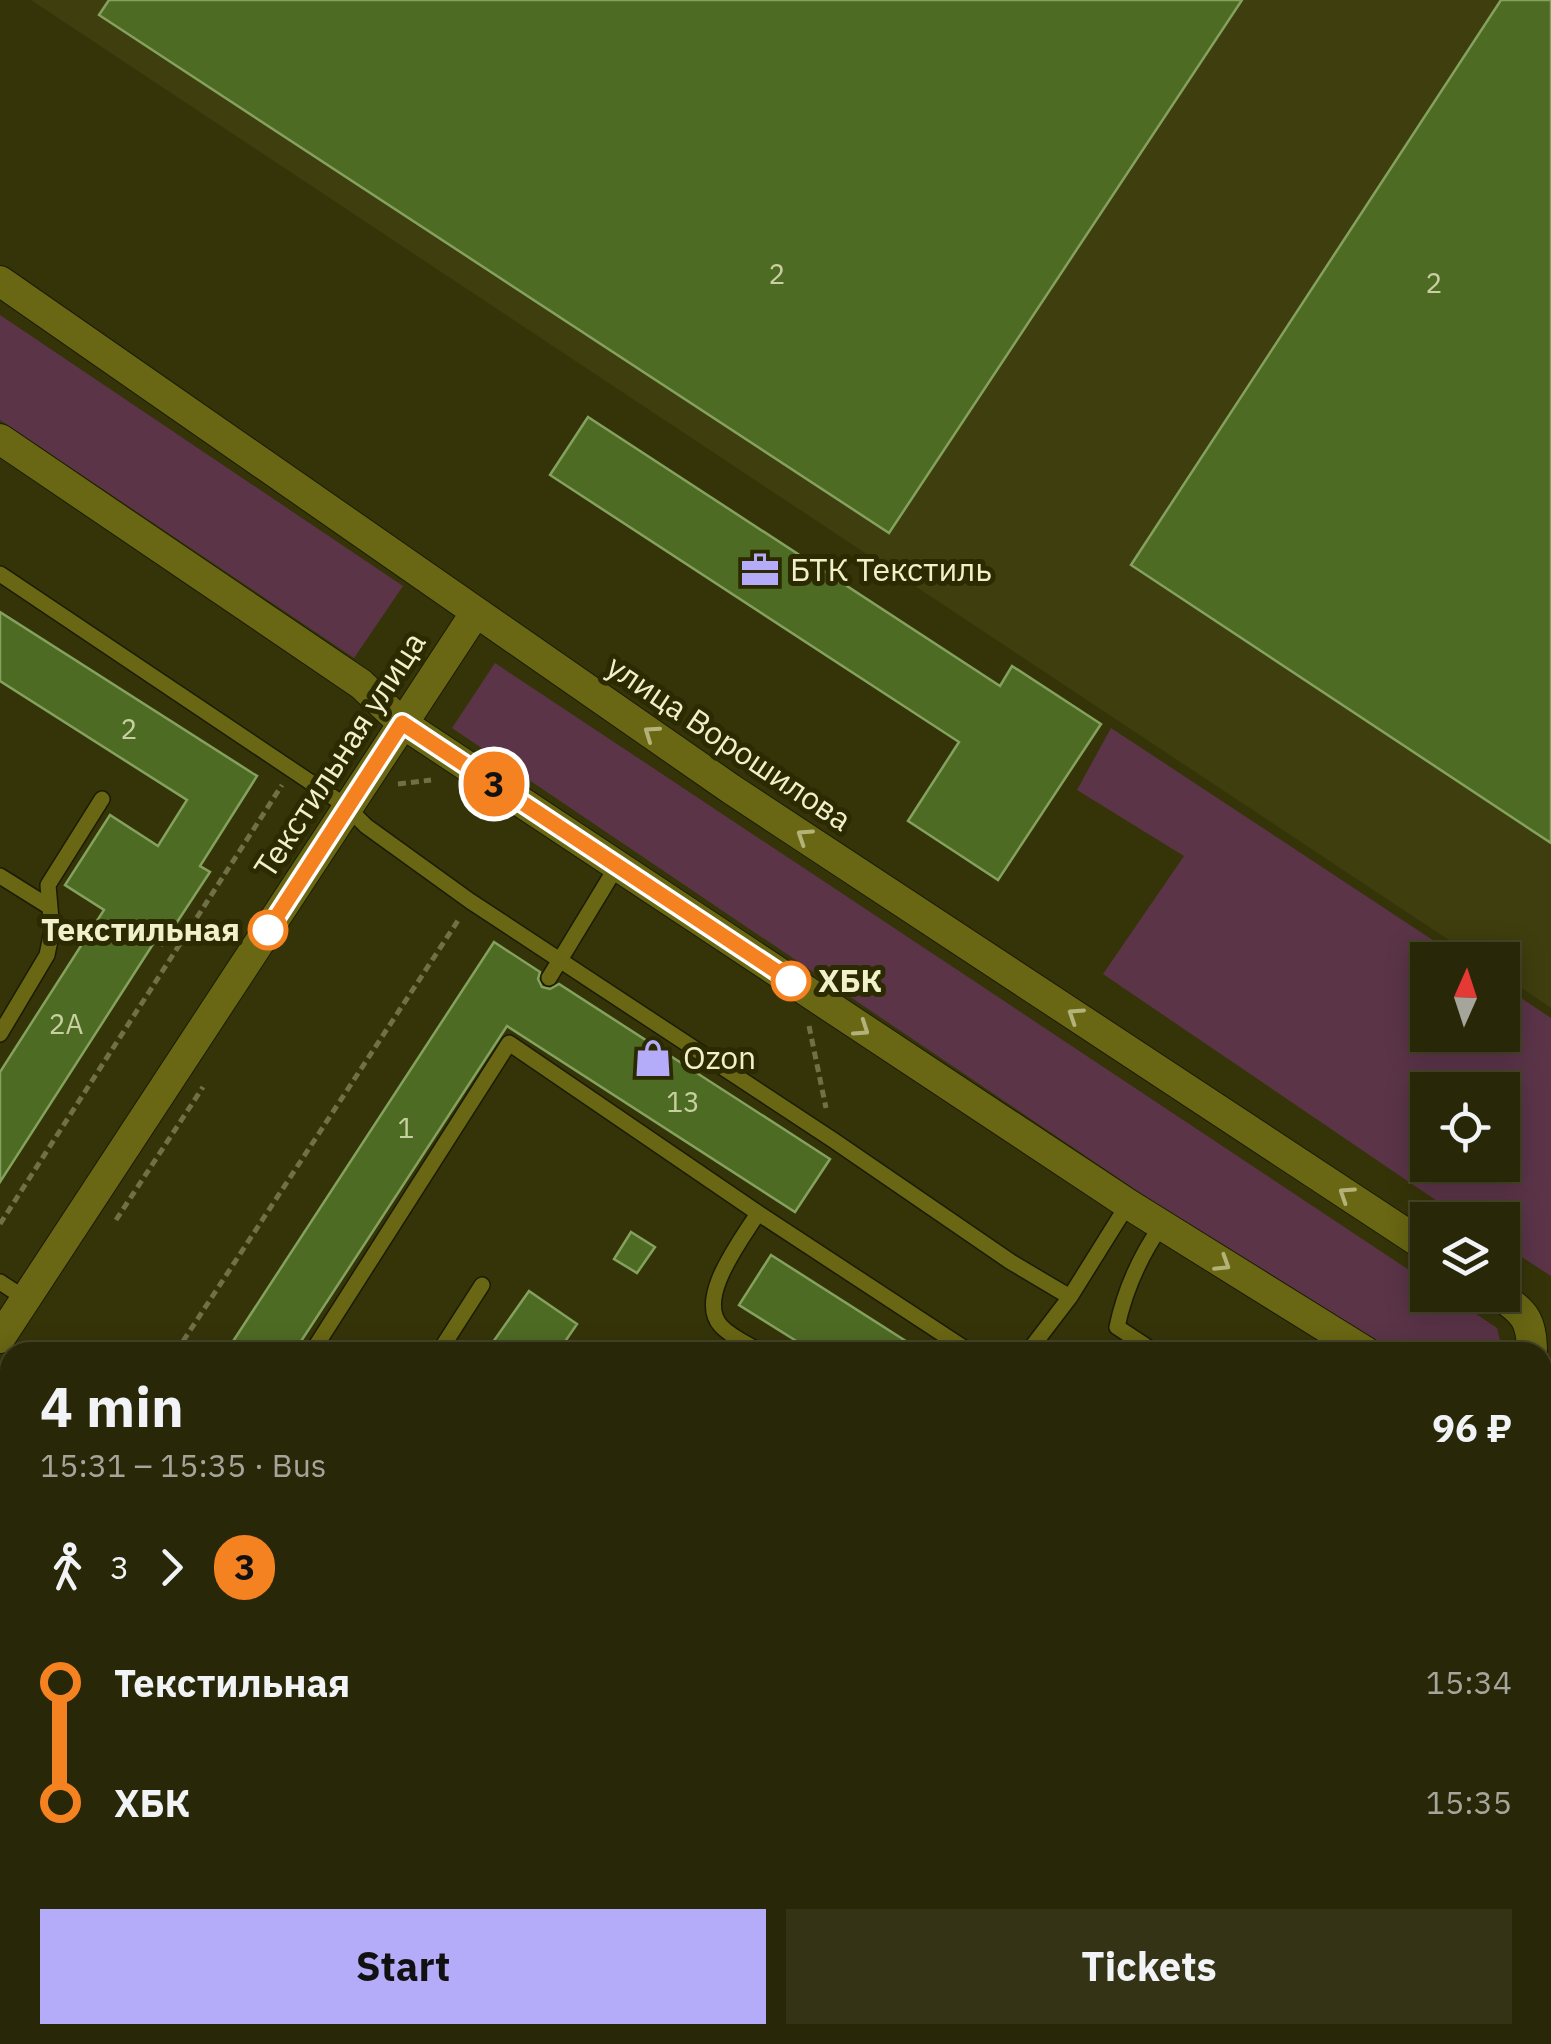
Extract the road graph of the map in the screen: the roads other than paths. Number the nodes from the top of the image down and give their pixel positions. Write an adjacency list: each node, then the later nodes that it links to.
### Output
1 (0, 282): 4 (main road, улица Ворошилова)
2 (0, 439): 5 (main road)
3 (0, 574): 7 (lane)
4 (476, 612): 5 (main road, Текстильная улица); 17 (main road, улица Ворошилова, one-way to 4)
5 (402, 723): 7 (main road, Текстильная улица); 8 (main road)
6 (102, 799): 10 (lane)
7 (356, 816): 11 (lane); 21 (main road, Текстильная улица)
8 (617, 866): 11 (lane); 14 (main road, one-way to 14)
9 (0, 876): 10 (lane)
10 (48, 906): 13 (lane)
11 (560, 961): 12 (lane); 20 (lane)
12 (549, 978)
13 (0, 1034)
14 (1128, 1204): 16 (main road); 20 (lane)
15 (758, 1213): 26 (lane); 28 (lane); 29 (lane)
16 (1162, 1226): 31 (lane); 32 (main road, one-way to 32)
17 (1410, 1236)
18 (0, 1282): 21 (lane)
19 (482, 1285): 27 (lane)
20 (1070, 1296): 30 (lane)
21 (26, 1299): 25 (main road, Текстильная улица)
22 (1520, 1309): 24 (main road)
23 (1518, 1312): 33 (main road)
24 (1551, 1328)
25 (0, 1338)
26 (318, 1342)
27 (445, 1342)
28 (745, 1342)
29 (955, 1342)
30 (1036, 1342)
31 (1140, 1342)
32 (1350, 1342)
33 (1532, 1342)

